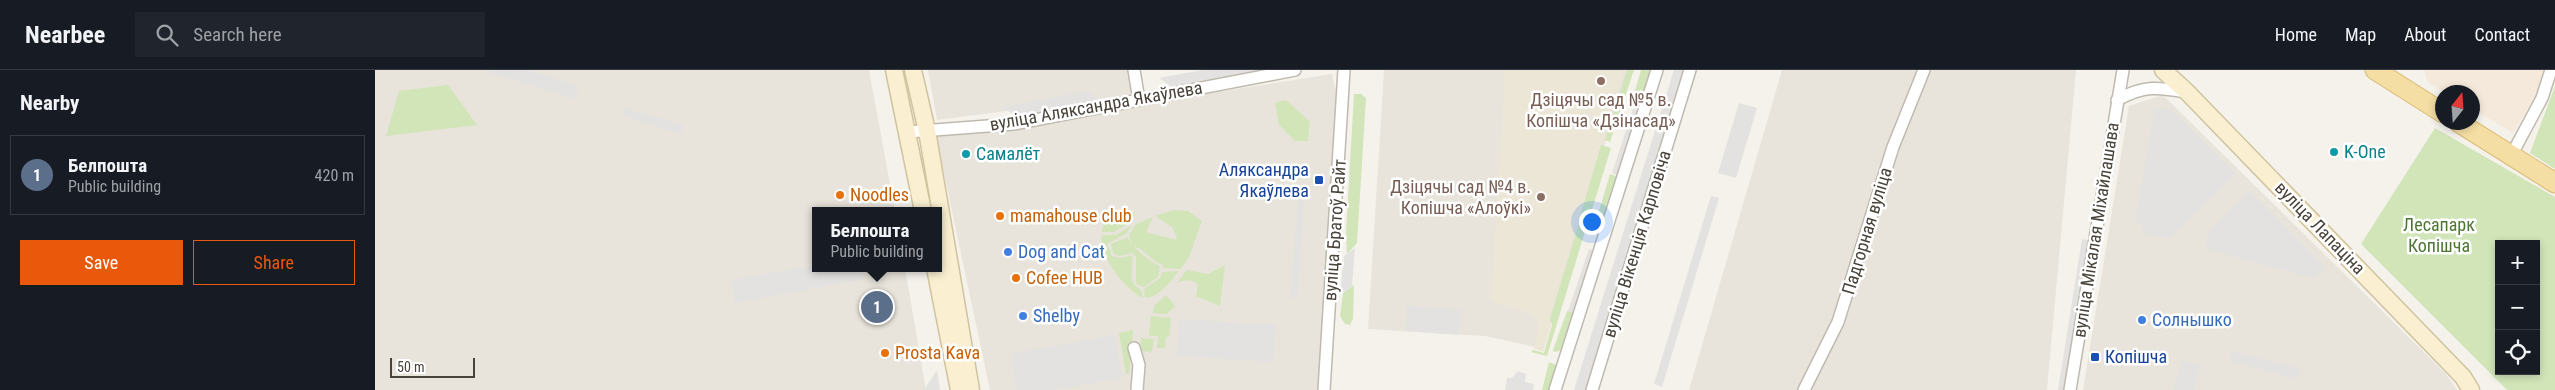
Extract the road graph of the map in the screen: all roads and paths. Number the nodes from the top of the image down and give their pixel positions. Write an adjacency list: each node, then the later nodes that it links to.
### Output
1 (895, 70): 19 (main road)
2 (913, 70): 18 (main road)
3 (1134, 70): 14 (street)
4 (1295, 70): 14 (street, вуліца Аляксандра Якаўлева)
5 (1344, 70): 30 (street, вуліца Братоў Райт)
6 (1657, 70): 31 (street)
7 (1690, 70): 32 (street, вуліца Вікенція Карповіча)
8 (1924, 70): 33 (street, Падгорная вуліца)
9 (2123, 70): 15 (street, вуліца Мікалая Міхайлашава)
10 (2163, 70): 13 (main road, вуліца Лапаціна)
11 (2375, 70): 16 (main road)
12 (2551, 70): 20 (street)
13 (2187, 92): 15 (street); 35 (main road, вуліца Лапаціна)
14 (1139, 100): 18 (street, вуліца Аляксандра Якаўлева)
15 (2117, 100): 34 (street, вуліца Мікалая Міхайлашава)
16 (2435, 107)
17 (2470, 130): 20 (main road)
18 (927, 131): 19 (street, вуліца Аляксандра Якаўлева); 23 (main road)
19 (908, 132): 22 (main road)
20 (2511, 156): 21 (main road)
21 (2555, 183)
22 (922, 207)
23 (940, 207)
24 (942, 219): 28 (main road)
25 (936, 272): 27 (main road)
26 (1134, 348): 29 (street)
27 (959, 390)
28 (971, 390)
29 (1137, 390)
30 (1324, 390)
31 (1555, 390)
32 (1592, 390)
33 (1804, 390)
34 (2070, 390)
35 (2471, 390)

